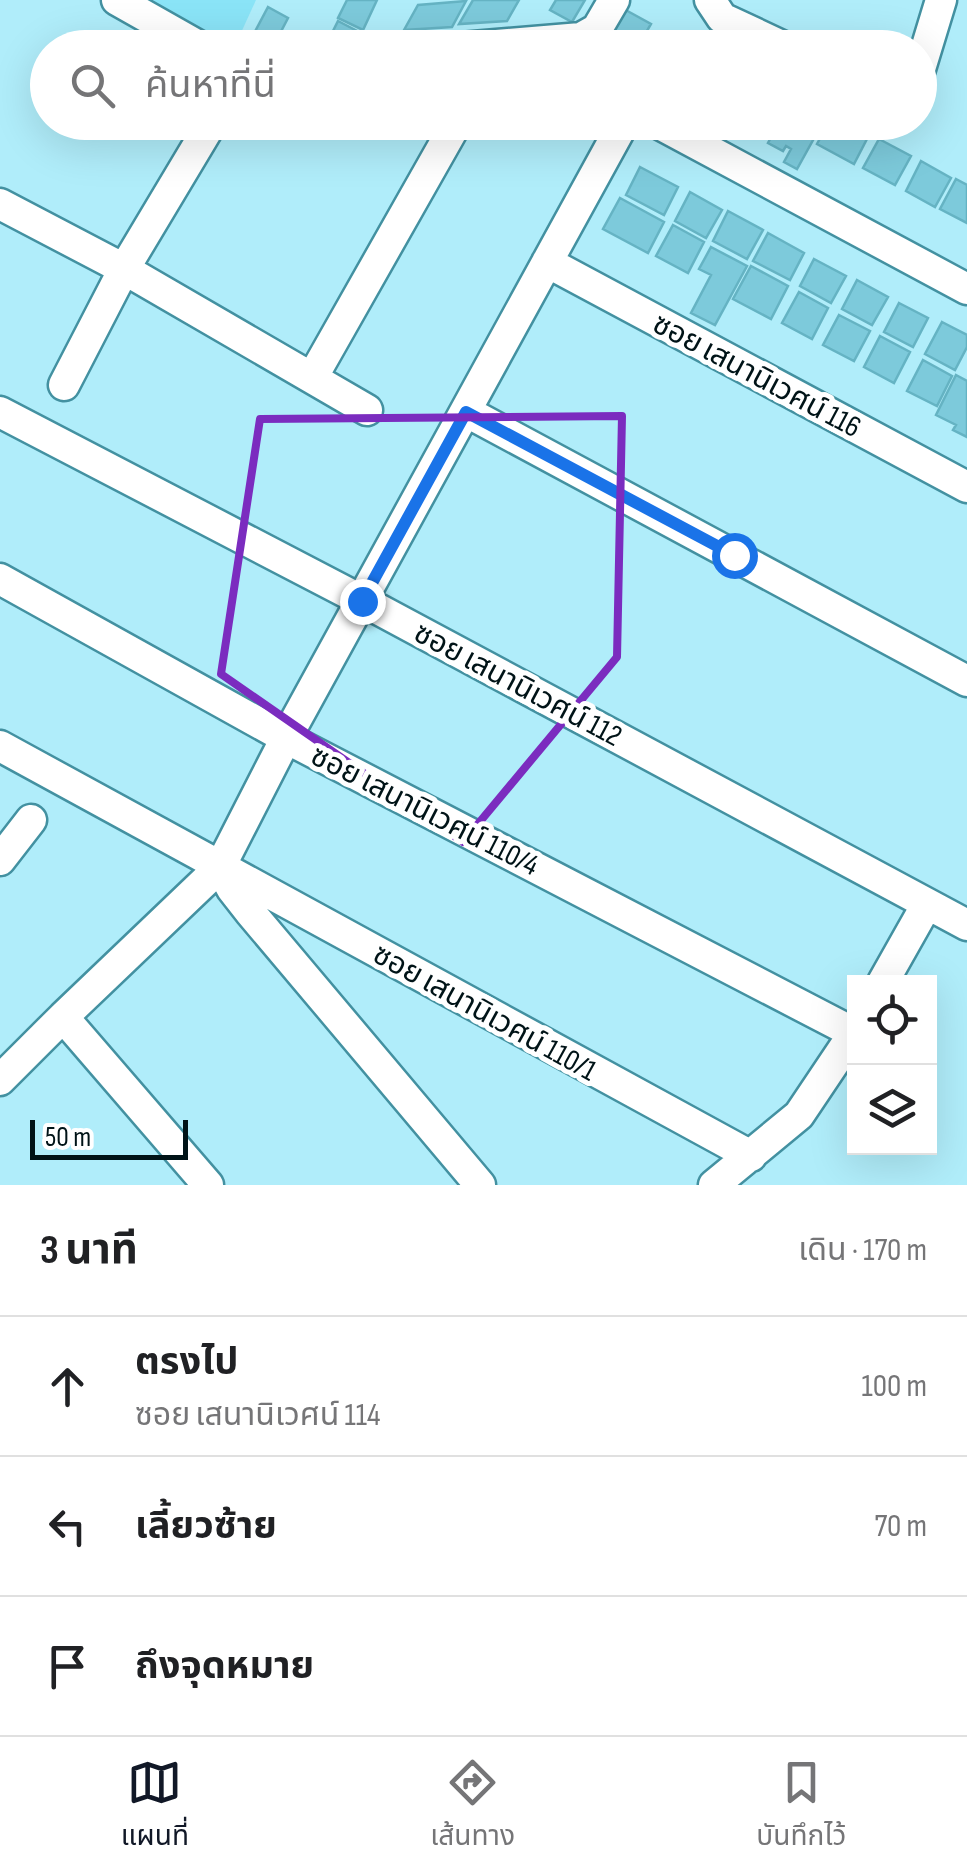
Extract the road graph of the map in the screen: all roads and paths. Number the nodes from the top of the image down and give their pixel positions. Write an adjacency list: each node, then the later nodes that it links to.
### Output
1 (117, 0): 5 (street)
2 (614, 0): 6 (street)
3 (710, 0): 7 (street)
4 (941, 0): 8 (street)
5 (170, 30)
6 (596, 30)
7 (748, 30)
8 (932, 30)
9 (201, 140): 15 (street)
10 (447, 140): 17 (street)
11 (614, 140): 14 (street)
12 (690, 140): 16 (street)
13 (0, 204): 15 (street)
14 (547, 262): 21 (street); 22 (street, ซอย เสนานิเวศน์ 116)
15 (124, 269): 17 (street); 18 (street)
16 (967, 288)
17 (312, 378): 19 (street)
18 (64, 385)
19 (366, 410)
20 (0, 412): 24 (street, ซอย เสนานิเวศน์ 112)
21 (466, 412): 24 (street); 25 (street)
22 (967, 487)
23 (0, 579): 26 (street, ซอย เสนานิเวศน์ 110/4)
24 (362, 601): 26 (street); 31 (street, ซอย เสนานิเวศน์ 112)
25 (967, 681)
26 (286, 738): 30 (street); 35 (street, ซอย เสนานิเวศน์ 110/4)
27 (0, 746): 30 (street, ซอย เสนานิเวศน์ 110/1)
28 (31, 820): 29 (street)
29 (0, 860)
30 (220, 867): 34 (street); 38 (street, ซอย เสนานิเวศน์ 110/1); 40 (street)
31 (927, 904): 32 (street, ซอย เสนานิเวศน์ 112); 33 (street)
32 (967, 925)
33 (887, 975)
34 (62, 1017): 37 (street); 39 (street)
35 (847, 1029)
36 (847, 1043): 38 (street)
37 (0, 1080)
38 (751, 1156): 41 (street)
39 (208, 1185)
40 (480, 1185)
41 (714, 1185)

